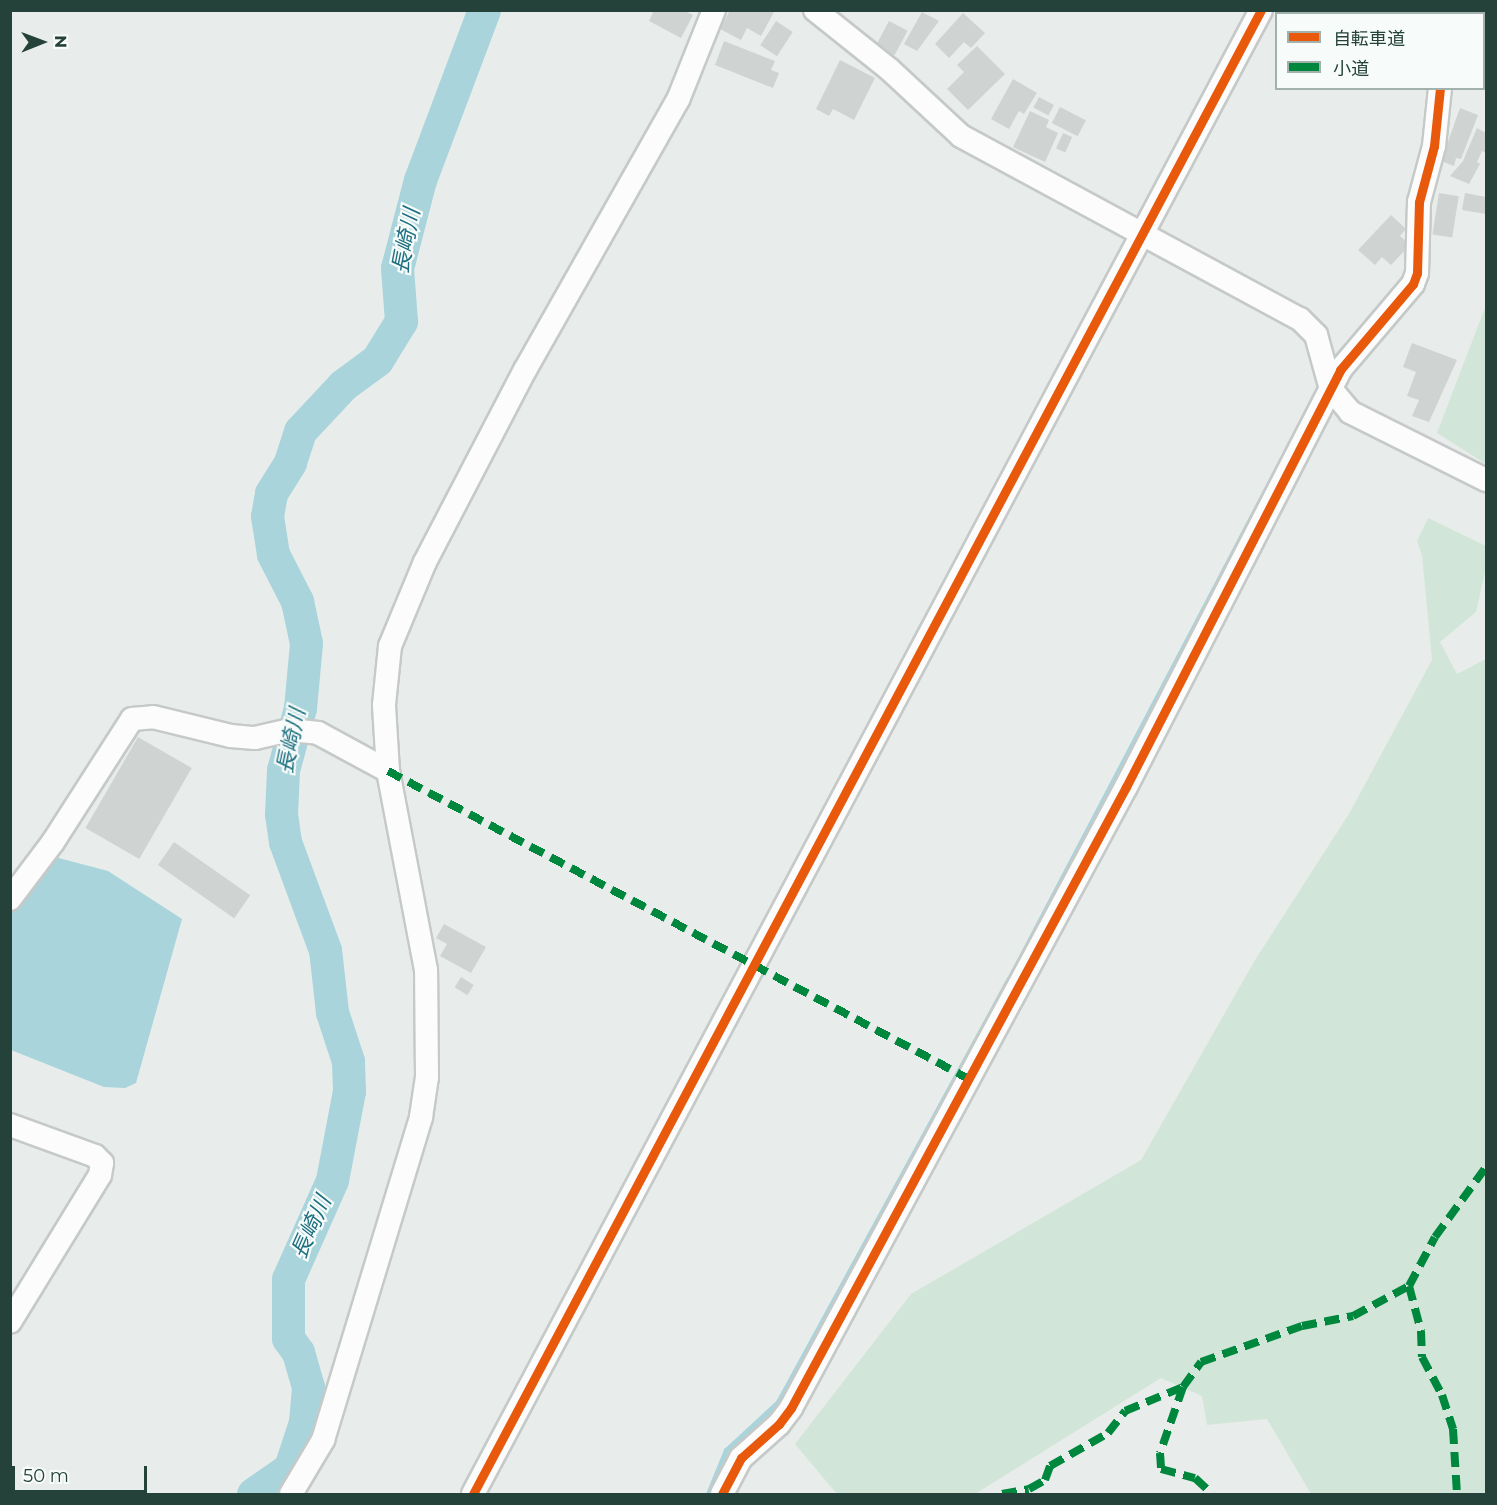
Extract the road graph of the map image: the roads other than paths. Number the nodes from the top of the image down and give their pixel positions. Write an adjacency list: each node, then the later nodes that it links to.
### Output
1 (815, 10): 5 (street)
2 (1261, 10): 5 (street)
3 (711, 12): 8 (street)
4 (1440, 90): 6 (street)
5 (1145, 235): 6 (street); 13 (street)
6 (1329, 378): 7 (street); 14 (street)
7 (1486, 480)
8 (388, 771): 9 (street); 12 (street)
9 (10, 899)
10 (10, 1125): 11 (street)
11 (10, 1322)
12 (291, 1494)
13 (473, 1494)
14 (722, 1494)

